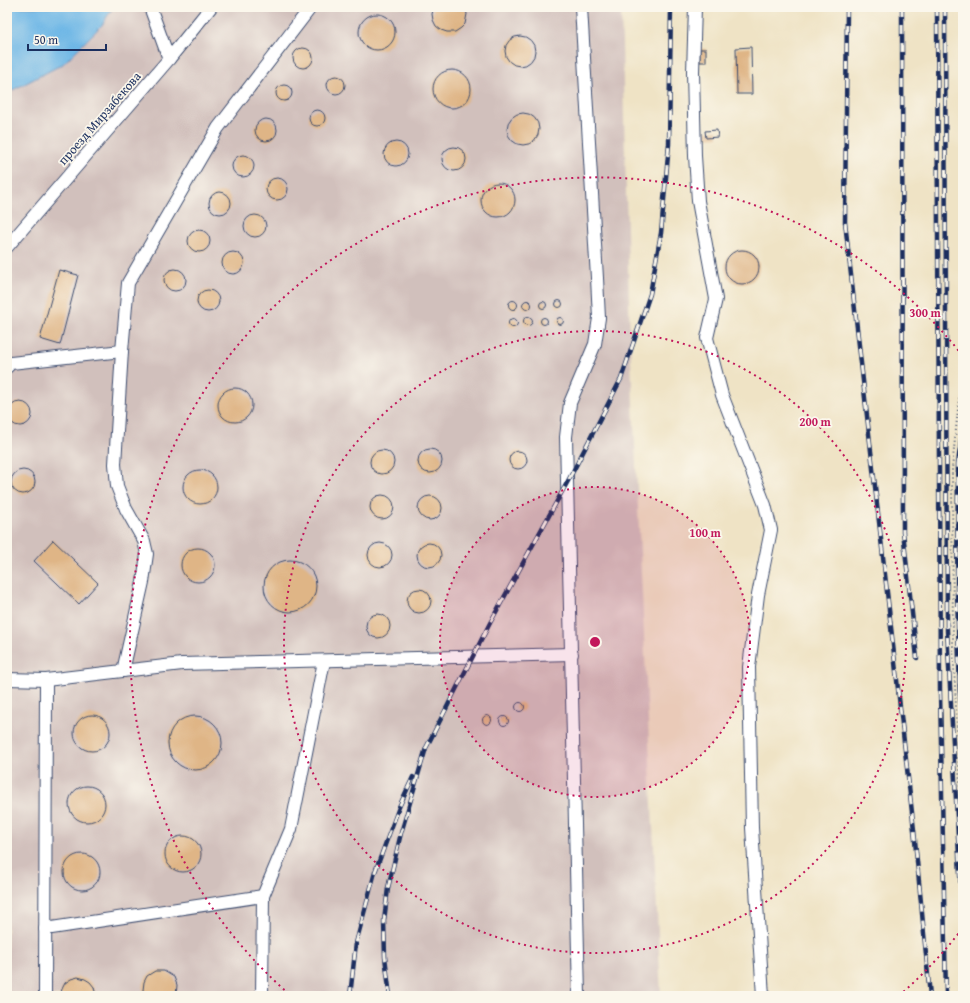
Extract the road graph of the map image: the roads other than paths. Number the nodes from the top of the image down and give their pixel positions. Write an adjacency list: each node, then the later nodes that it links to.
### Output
1 (150, 7): 6 (street)
2 (211, 7): 6 (street, проезд Мирзабекова)
3 (311, 7): 8 (street)
4 (581, 7): 10 (street)
5 (695, 7): 20 (street)
6 (169, 59): 7 (street, проезд Мирзабекова)
7 (7, 247)
8 (122, 351): 9 (street); 12 (street)
9 (7, 367)
10 (572, 654): 11 (street); 19 (street)
11 (324, 661): 12 (street); 15 (street)
12 (123, 671): 14 (street)
13 (7, 679): 14 (street)
14 (46, 680): 16 (street)
15 (263, 896): 16 (street); 18 (street)
16 (45, 929): 17 (street)
17 (45, 996)
18 (262, 996)
19 (579, 996)
20 (762, 996)

